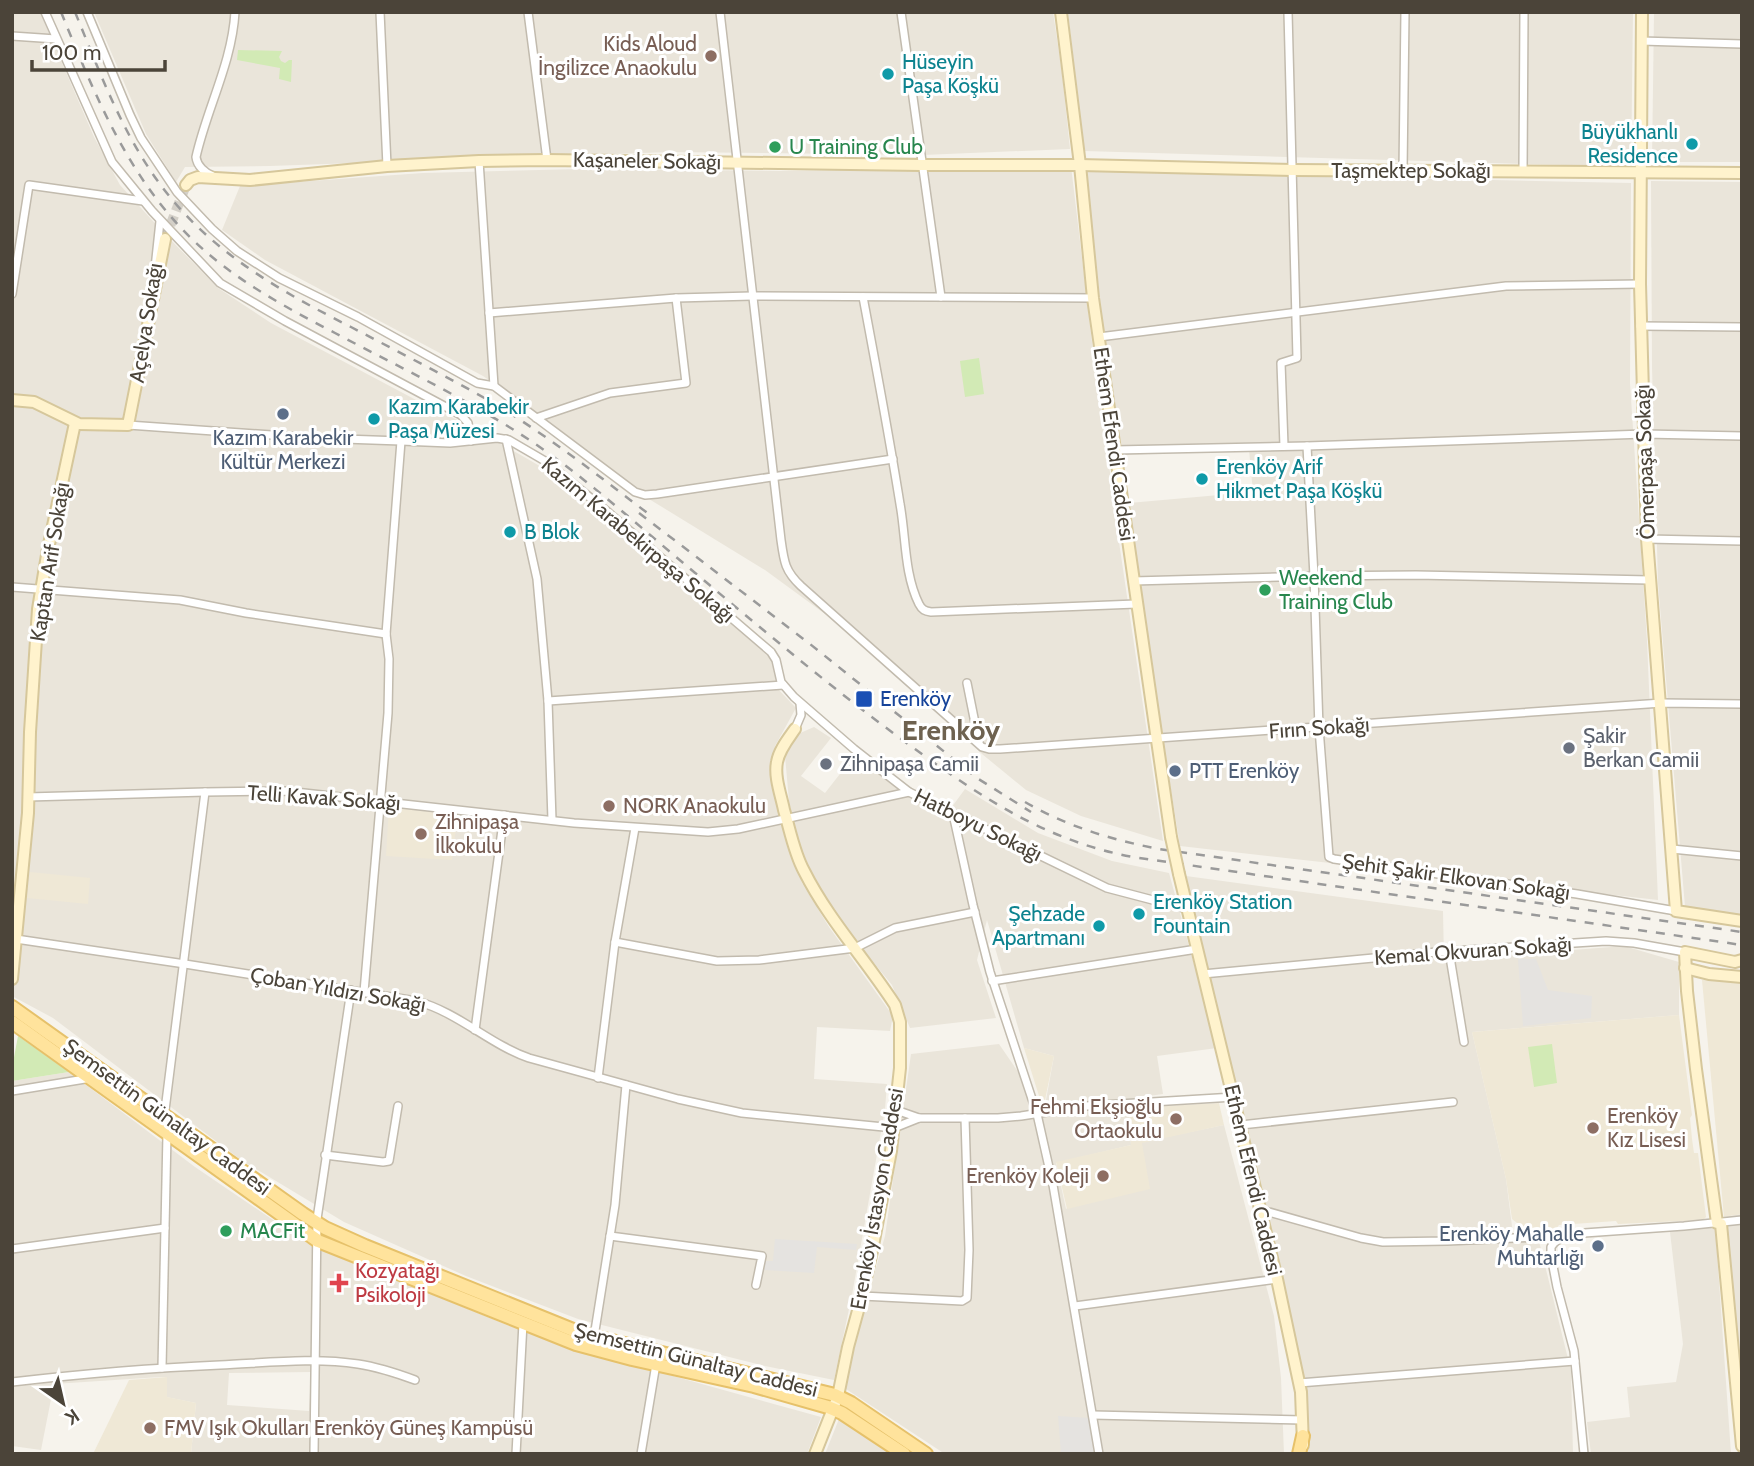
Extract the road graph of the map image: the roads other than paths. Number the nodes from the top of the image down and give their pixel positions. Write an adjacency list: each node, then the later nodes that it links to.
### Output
1 (46, 12): 14 (street)
2 (87, 12): 46 (street)
3 (235, 12): 28 (street)
4 (380, 12): 22 (street)
5 (528, 12): 17 (street)
6 (720, 12): 19 (street)
7 (901, 12): 20 (street)
8 (1061, 12): 21 (street, Ethem Efendi Caddesi)
9 (1288, 12): 23 (street)
10 (1405, 12): 24 (street)
11 (1524, 12): 25 (street)
12 (1642, 12): 15 (street, Ömerpaşa Sokağı)
13 (12, 36): 14 (street)
14 (56, 39): 30 (street)
15 (1641, 41): 16 (street); 26 (street, Ömerpaşa Sokağı)
16 (1742, 44)
17 (547, 160): 18 (street, Kaşaneler Sokağı); 19 (street, Kaşaneler Sokağı)
18 (479, 161): 22 (street, Kaşaneler Sokağı); 41 (street)
19 (737, 162): 20 (street, Kaşaneler Sokağı); 35 (street)
20 (921, 165): 21 (street, Kaşaneler Sokağı); 37 (street)
21 (1080, 165): 23 (street, Taşmektep Sokağı); 39 (street, Ethem Efendi Caddesi)
22 (387, 166): 28 (street, Kaşaneler Sokağı)
23 (1293, 170): 24 (street, Taşmektep Sokağı); 40 (street)
24 (1403, 171): 25 (street, Taşmektep Sokağı)
25 (1523, 171): 26 (street, Taşmektep Sokağı)
26 (1639, 171): 27 (street, Taşmektep Sokağı); 33 (street, Ömerpaşa Sokağı)
27 (1742, 173)
28 (215, 177): 29 (street)
29 (186, 185)
30 (143, 201): 31 (street); 34 (street)
31 (160, 220): 42 (street, Açelya Sokağı); 55 (street)
32 (165, 239): 42 (street)
33 (1640, 284): 40 (street); 43 (street, Ömerpaşa Sokağı)
34 (12, 295)
35 (752, 296): 36 (street); 38 (street); 60 (street)
36 (863, 297): 37 (street); 59 (street)
37 (941, 297): 39 (street)
38 (676, 298): 41 (street); 48 (street)
39 (1093, 298): 45 (street, Ethem Efendi Caddesi)
40 (1296, 312): 45 (street); 56 (street)
41 (489, 313): 46 (street)
42 (148, 324): 50 (street, Açelya Sokağı)
43 (1640, 326): 44 (street); 51 (street, Ömerpaşa Sokağı)
44 (1742, 327)
45 (1099, 337): 58 (street, Ethem Efendi Caddesi)
46 (494, 386): 48 (street)
47 (12, 400): 49 (street)
48 (536, 418): 60 (street)
49 (75, 423): 50 (street); 67 (street, Kaptan Arif Sokağı)
50 (128, 425): 54 (street)
51 (1644, 434): 52 (street); 57 (street); 61 (street, Ömerpaşa Sokağı)
52 (1742, 436)
53 (506, 439): 55 (street); 71 (street, Kazım Karabekirpaşa Sokağı); 72 (street)
54 (401, 441): 55 (street); 69 (street)
55 (471, 441)
56 (1284, 446): 57 (street); 58 (street)
57 (1307, 446): 63 (street, Şehit Şakir Elkovan Sokağı)
58 (1115, 450): 65 (street, Ethem Efendi Caddesi)
59 (893, 459): 60 (street); 68 (street)
60 (773, 477): 80 (street)
61 (1647, 539): 62 (street); 64 (street, Ömerpaşa Sokağı)
62 (1742, 541)
63 (1314, 576): 64 (street); 65 (street); 77 (street, Şehit Şakir Elkovan Sokağı)
64 (1649, 580): 74 (street, Ömerpaşa Sokağı)
65 (1133, 581): 68 (street, Ethem Efendi Caddesi)
66 (12, 587): 67 (street)
67 (41, 590): 69 (street); 83 (street, Kaptan Arif Sokağı)
68 (1136, 604): 79 (street, Ethem Efendi Caddesi)
69 (386, 634): 84 (street)
70 (967, 683): 80 (street)
71 (783, 685): 72 (street); 73 (street, Hatboyu Sokağı)
72 (548, 701): 88 (street)
73 (799, 702): 76 (street, Hatboyu Sokağı); 78 (street)
74 (1661, 704): 75 (street, Fırın Sokağı); 77 (street, Fırın Sokağı); 90 (street, Ömerpaşa Sokağı)
75 (1742, 704)
76 (819, 719): 78 (street); 82 (street, Hatboyu Sokağı)
77 (1319, 728): 79 (street, Fırın Sokağı); 93 (street, Şehit Şakir Elkovan Sokağı)
78 (795, 729): 87 (street, Erenköy İstasyon Caddesi)
79 (1156, 739): 80 (street, Fırın Sokağı); 92 (street, Ethem Efendi Caddesi, bridge)
80 (979, 744)
81 (205, 792): 83 (street, Telli Kavak Sokağı); 84 (street, Telli Kavak Sokağı); 103 (street)
82 (909, 792): 85 (street, Hatboyu Sokağı); 87 (street, Telli Kavak Sokağı)
83 (28, 797): 96 (street, Kaptan Arif Sokağı)
84 (381, 801): 86 (street, Telli Kavak Sokağı); 110 (street)
85 (953, 814): 92 (street, Hatboyu Sokağı); 94 (street)
86 (504, 815): 88 (street, Telli Kavak Sokağı); 113 (street)
87 (787, 818): 89 (street, Telli Kavak Sokağı); 98 (street, Erenköy İstasyon Caddesi)
88 (552, 820): 89 (street, Telli Kavak Sokağı)
89 (635, 828): 97 (street)
90 (1672, 849): 91 (street); 93 (street, Ömerpaşa Sokağı)
91 (1742, 856)
92 (1187, 909): 99 (street, Ethem Efendi Caddesi)
93 (1676, 911): 95 (street, Şehit Şakir Elkovan Sokağı)
94 (975, 912): 98 (street); 108 (street)
95 (1742, 921)
96 (16, 939): 103 (street, Çoban Yıldızı Sokağı); 107 (street, Kaptan Arif Sokağı)
97 (615, 942): 98 (street); 116 (street)
98 (855, 947): 122 (street, Erenköy İstasyon Caddesi)
99 (1197, 949): 105 (street, Ethem Efendi Caddesi); 108 (street)
100 (1449, 951): 101 (street, Kemal Okvuran Sokağı); 105 (street, Kemal Okvuran Sokağı); 114 (street)
101 (1685, 952): 102 (street, Kemal Okvuran Sokağı); 104 (street)
102 (1742, 960)
103 (185, 964): 109 (street, Çoban Yıldızı Sokağı); 124 (street)
104 (1685, 968): 106 (street); 135 (street)
105 (1203, 974): 119 (street, Ethem Efendi Caddesi)
106 (1742, 977)
107 (12, 979)
108 (992, 981): 123 (street)
109 (351, 990): 110 (street, Çoban Yıldızı Sokağı); 131 (street)
110 (364, 992): 113 (street, Çoban Yıldızı Sokağı)
111 (12, 1007): 124 (main road, Şemsettin Günaltay Caddesi)
112 (13, 1024): 115 (main road, Şemsettin Günaltay Caddesi)
113 (475, 1030): 116 (street, Çoban Yıldızı Sokağı)
114 (1464, 1042)
115 (92, 1078): 118 (street); 125 (main road, Şemsettin Günaltay Caddesi)
116 (598, 1078): 117 (street, Çoban Yıldızı Sokağı)
117 (626, 1085): 129 (street, Çoban Yıldızı Sokağı); 137 (street)
118 (12, 1091)
119 (1234, 1097): 123 (street); 128 (street, Ethem Efendi Caddesi)
120 (1452, 1102): 128 (street)
121 (398, 1106): 131 (street)
122 (896, 1110): 126 (street); 129 (street, Erenköy İstasyon Caddesi)
123 (1037, 1114): 127 (street); 144 (street)
124 (165, 1116): 125 (street); 134 (main road, Şemsettin Günaltay Caddesi)
125 (148, 1118): 130 (main road, Şemsettin Günaltay Caddesi)
126 (919, 1118): 127 (street); 129 (street)
127 (965, 1118): 143 (street)
128 (1241, 1125): 132 (street, Ethem Efendi Caddesi)
129 (894, 1128): 143 (street, Erenköy İstasyon Caddesi)
130 (167, 1133): 136 (street); 139 (main road, Şemsettin Günaltay Caddesi)
131 (325, 1155): 134 (street)
132 (1262, 1210): 138 (street); 141 (street, Ethem Efendi Caddesi)
133 (1742, 1220): 135 (street)
134 (316, 1223): 139 (street); 146 (main road, Şemsettin Günaltay Caddesi)
135 (1717, 1223): 138 (street); 158 (street)
136 (165, 1228): 140 (street); 150 (street)
137 (610, 1236): 142 (street); 146 (street)
138 (1564, 1236): 148 (street)
139 (316, 1240): 145 (main road, Şemsettin Günaltay Caddesi); 147 (street)
140 (12, 1249)
141 (1277, 1279): 144 (street); 153 (street, Ethem Efendi Caddesi)
142 (756, 1285)
143 (862, 1296): 154 (street, Erenköy İstasyon Caddesi)
144 (1075, 1306): 155 (street)
145 (523, 1323): 149 (main road, Şemsettin Günaltay Caddesi); 160 (street)
146 (594, 1337): 154 (main road, Şemsettin Günaltay Caddesi)
147 (316, 1361): 150 (street); 151 (street); 159 (street)
148 (1575, 1362): 153 (street); 167 (street)
149 (656, 1364): 154 (main road, Şemsettin Günaltay Caddesi); 161 (street)
150 (162, 1368): 152 (street)
151 (415, 1380)
152 (12, 1382)
153 (1299, 1383): 156 (street, Ethem Efendi Caddesi)
154 (836, 1403): 162 (street, Erenköy İstasyon Caddesi); 163 (main road, Şemsettin Günaltay Caddesi); 164 (main road, Şemsettin Günaltay Caddesi)
155 (1093, 1415): 156 (street); 165 (street)
156 (1303, 1420): 157 (street, Ethem Efendi Caddesi)
157 (1303, 1436): 166 (main road)
158 (1742, 1446)
159 (314, 1454)
160 (516, 1454)
161 (641, 1454)
162 (816, 1454)
163 (904, 1454)
164 (926, 1454)
165 (1099, 1454)
166 (1301, 1454)
167 (1584, 1454)

